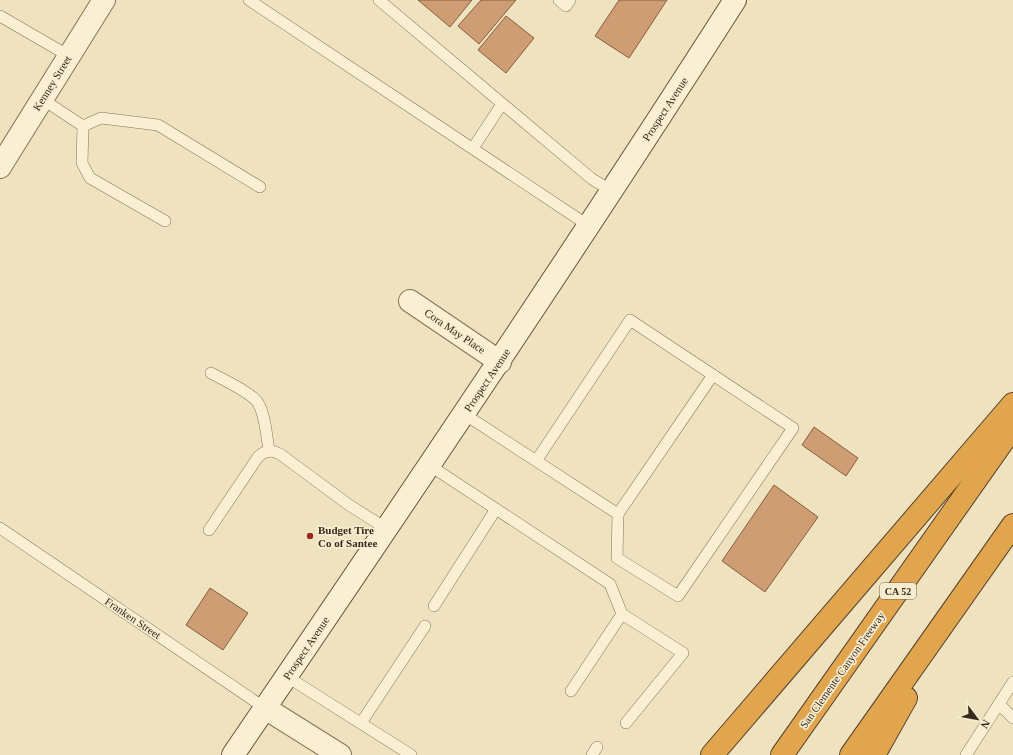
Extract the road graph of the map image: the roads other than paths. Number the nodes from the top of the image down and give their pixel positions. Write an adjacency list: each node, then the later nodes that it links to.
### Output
1 (104, 0): 8 (main road, Kenney Street)
2 (249, 0): 12 (lane)
3 (379, 0): 10 (lane)
4 (559, 0): 5 (lane)
5 (570, 0)
6 (735, 0): 15 (main road, Prospect Avenue)
7 (0, 16): 8 (lane)
8 (69, 56): 9 (main road, Kenney Street)
9 (42, 99): 11 (lane); 13 (main road, Kenney Street)
10 (502, 104): 12 (lane); 15 (lane)
11 (83, 126): 14 (lane); 16 (lane)
12 (473, 148): 17 (lane)
13 (0, 167)
14 (260, 187)
15 (612, 191): 17 (main road, Prospect Avenue)
16 (165, 221)
17 (589, 226): 19 (main road, Prospect Avenue)
18 (410, 301): 19 (main road, Cora May Place)
19 (500, 362): 23 (main road, Prospect Avenue)
20 (211, 373): 25 (lane)
21 (713, 375): 26 (lane); 29 (lane); 29 (lane)
22 (1013, 404): 49 (highway)
23 (464, 414): 26 (lane); 27 (main road, Prospect Avenue)
24 (1013, 427): 50 (highway, San Clemente Canyon Freeway / CA 52)
25 (269, 451): 32 (lane); 33 (lane)
26 (536, 461): 29 (lane)
27 (429, 465): 28 (lane); 32 (main road, Prospect Avenue)
28 (496, 509): 35 (lane); 36 (lane)
29 (618, 514)
30 (1013, 525): 34 (highway)
31 (0, 528): 42 (lane, Franken Street)
32 (387, 529): 38 (main road, Prospect Avenue)
33 (209, 530)
34 (960, 600): 51 (highway); 52 (highway)
35 (434, 606)
36 (622, 614): 40 (lane); 45 (lane)
37 (426, 626): 44 (lane)
38 (286, 676): 42 (main road, Prospect Avenue); 44 (lane)
39 (1013, 682): 41 (lane)
40 (571, 691)
41 (999, 704): 43 (lane); 53 (lane)
42 (265, 708): 46 (main road, Prospect Avenue); 47 (main road)
43 (1013, 718)
44 (361, 723): 48 (lane)
45 (626, 724)
46 (239, 753)
47 (340, 755)
48 (411, 755)
49 (712, 755)
50 (782, 755)
51 (851, 755)
52 (874, 755)
53 (966, 755)

